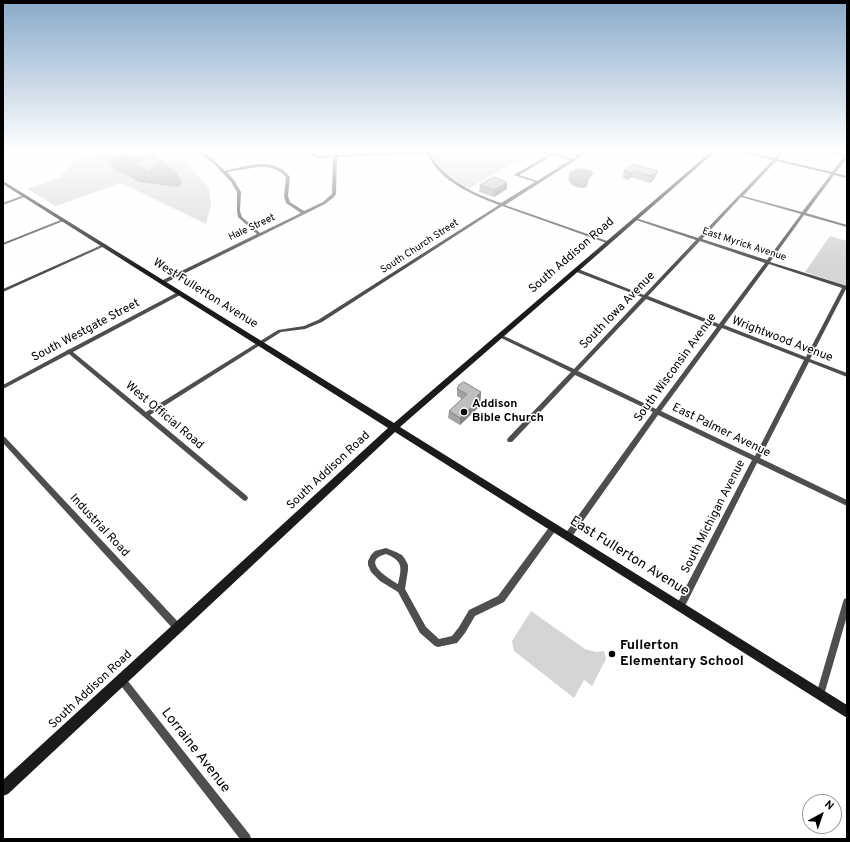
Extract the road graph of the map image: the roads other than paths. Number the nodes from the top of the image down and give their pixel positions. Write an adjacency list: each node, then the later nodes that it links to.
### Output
1 (16, 190): 10 (street, West Fullerton Avenue)
2 (237, 190): 19 (street)
3 (287, 190): 14 (street)
4 (333, 190): 14 (street, Hale Street)
5 (468, 190): 13 (street)
6 (525, 190): 13 (street, South Church Street)
7 (668, 190): 16 (street, South Addison Road)
8 (745, 190): 11 (street, South Iowa Avenue)
9 (821, 190): 15 (street, South Wisconsin Avenue)
10 (25, 196): 12 (street); 17 (street, West Fullerton Avenue)
11 (740, 196): 15 (street); 20 (street, South Iowa Avenue)
12 (3, 204)
13 (502, 205): 21 (street); 33 (street, South Church Street)
14 (305, 213): 19 (street, Hale Street)
15 (803, 214): 18 (street); 24 (street, South Wisconsin Avenue)
16 (635, 219): 20 (street, East Myrick Avenue); 21 (street, South Addison Road)
17 (64, 220): 22 (street); 23 (street, West Fullerton Avenue)
18 (847, 226)
19 (260, 235): 26 (street, Hale Street)
20 (698, 240): 24 (street, East Myrick Avenue); 30 (street, South Iowa Avenue)
21 (608, 242): 25 (street, South Addison Road)
22 (3, 244)
23 (105, 246): 26 (street, West Fullerton Avenue); 28 (street)
24 (767, 262): 27 (street, East Myrick Avenue); 31 (street, South Wisconsin Avenue)
25 (576, 270): 30 (street, Wrightwood Avenue); 32 (street, South Addison Road)
26 (163, 282): 29 (street, West Fullerton Avenue)
27 (846, 288): 35 (street, South Michigan Avenue)
28 (3, 291)
29 (180, 293): 33 (street, West Fullerton Avenue); 34 (street, South Westgate Street)
30 (646, 297): 31 (street, Wrightwood Avenue); 36 (street, South Iowa Avenue)
31 (720, 326): 35 (street, Wrightwood Avenue); 39 (street, South Wisconsin Avenue)
32 (500, 336): 36 (street, East Palmer Avenue); 41 (street, South Addison Road)
33 (260, 342): 40 (street, South Church Street); 41 (street, West Fullerton Avenue)
34 (69, 351): 38 (street, South Westgate Street); 40 (street, West Official Road)
35 (808, 360): 37 (street, Wrightwood Avenue); 44 (street, South Michigan Avenue)
36 (575, 372): 39 (street, East Palmer Avenue); 43 (street, South Iowa Avenue)
37 (847, 376)
38 (3, 387)
39 (657, 412): 44 (street, East Palmer Avenue); 48 (street, South Wisconsin Avenue)
40 (146, 415): 45 (street, West Official Road)
41 (395, 427): 47 (street, East Fullerton Avenue); 52 (street, South Addison Road)
42 (3, 439): 52 (street, Industrial Road)
43 (510, 440)
44 (756, 460): 46 (street, East Palmer Avenue); 51 (street, South Michigan Avenue)
45 (245, 498)
46 (847, 503)
47 (553, 528): 48 (street, East Fullerton Avenue); 49 (street)
48 (568, 536): 51 (street, East Fullerton Avenue)
49 (401, 589): 49 (street)
50 (847, 602): 54 (street)
51 (680, 607): 54 (street, East Fullerton Avenue)
52 (178, 628): 53 (street, South Addison Road)
53 (121, 679): 56 (street, South Addison Road); 57 (street, Lorraine Avenue)
54 (820, 695): 55 (street, East Fullerton Avenue)
55 (847, 712)
56 (3, 789)
57 (246, 839)

